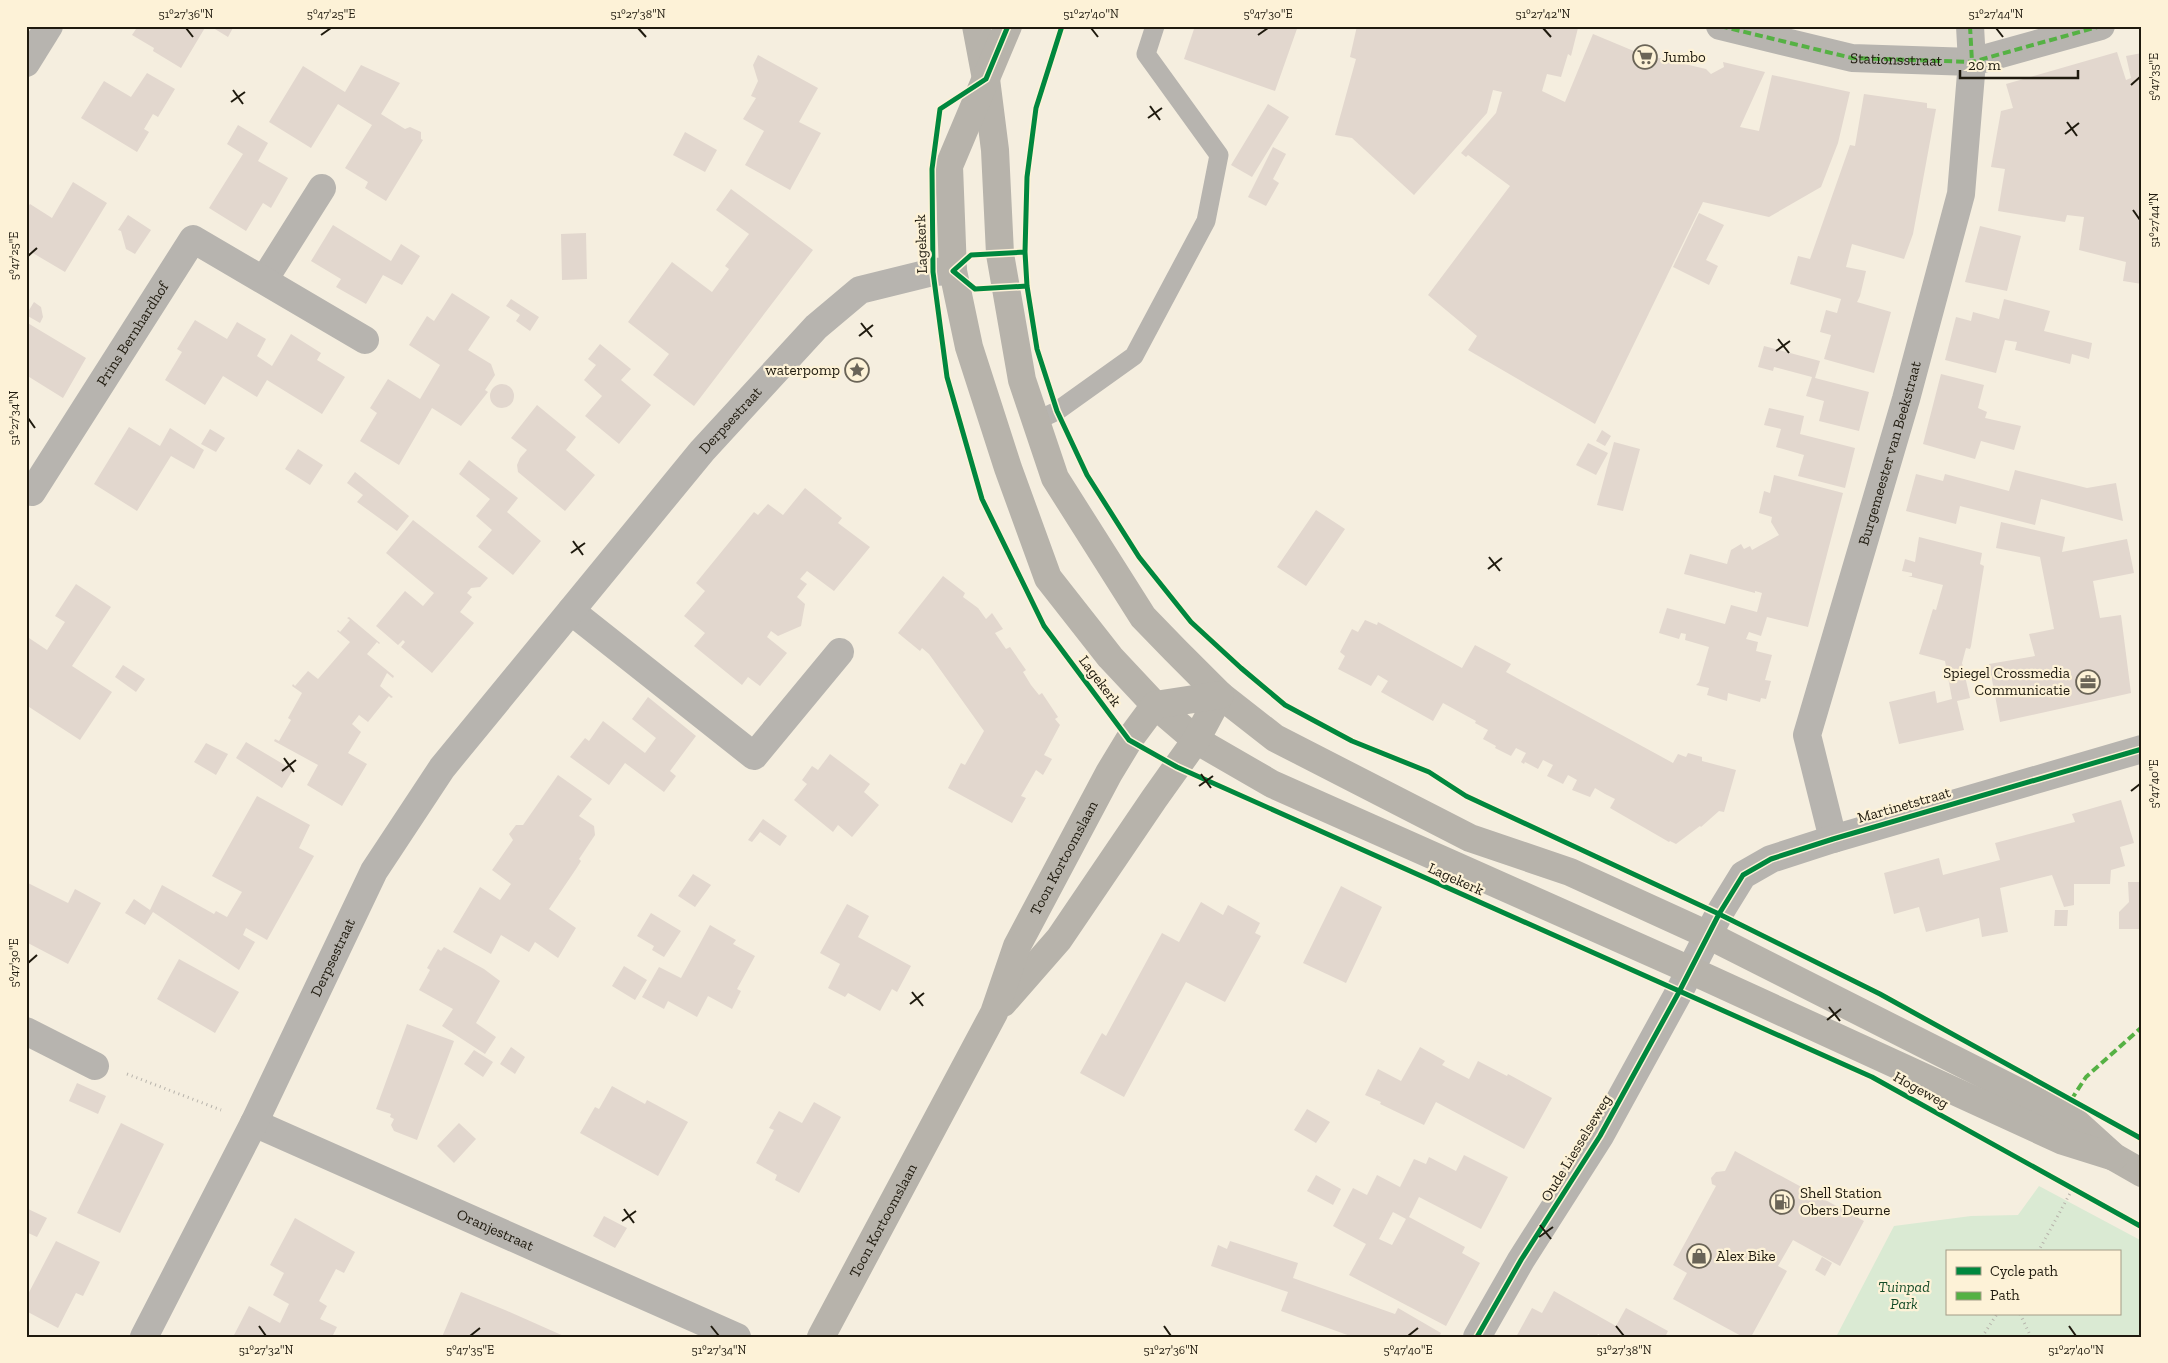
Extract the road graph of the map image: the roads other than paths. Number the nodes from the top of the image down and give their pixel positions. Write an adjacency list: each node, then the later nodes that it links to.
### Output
1 (49, 26): 9 (street)
2 (976, 26): 10 (street)
3 (1008, 26): 10 (street, Lagekerk)
4 (1155, 26): 15 (lane)
5 (1720, 26): 8 (street, Stationsstraat)
6 (1970, 26): 8 (street, Burgemeester van Beekstraat)
7 (2101, 26): 8 (street, Stationsstraat)
8 (1972, 62): 23 (street, Burgemeester van Beekstraat)
9 (26, 63)
10 (986, 80): 12 (street, Lagekerk); 15 (street, Lagekerk)
11 (322, 188): 13 (street)
12 (952, 271): 17 (street, Derpsestraat); 20 (street, Lagekerk)
13 (264, 280): 14 (street, Prins Bernhardhof); 16 (street, Prins Bernhardhof)
14 (366, 340)
15 (1036, 422): 19 (street, Lagekerk)
16 (26, 489)
17 (571, 611): 18 (street); 29 (street, Derpsestraat)
18 (840, 652)
19 (1220, 694): 20 (street); 21 (street); 24 (street, Lagekerk)
20 (1155, 705): 21 (street, Lagekerk); 26 (street, Toon Kortoomslaan)
21 (1196, 740): 25 (street, Lagekerk); 26 (street)
22 (2142, 750): 23 (street, Martinetstraat)
23 (1833, 839): 24 (street, Martinetstraat)
24 (1708, 935): 25 (street, Oude Liesselseweg); 30 (street, Hogeweg)
25 (1690, 970): 30 (street, Hogeweg); 35 (street, Oude Liesselseweg)
26 (994, 1013): 34 (street, Toon Kortoomslaan)
27 (26, 1031): 28 (street)
28 (94, 1066)
29 (254, 1123): 32 (street, Derpsestraat); 33 (street, Oranjestraat)
30 (2114, 1157): 31 (street, Hogeweg)
31 (2142, 1173)
32 (144, 1337)
33 (737, 1337)
34 (821, 1337)
35 (1477, 1337)

